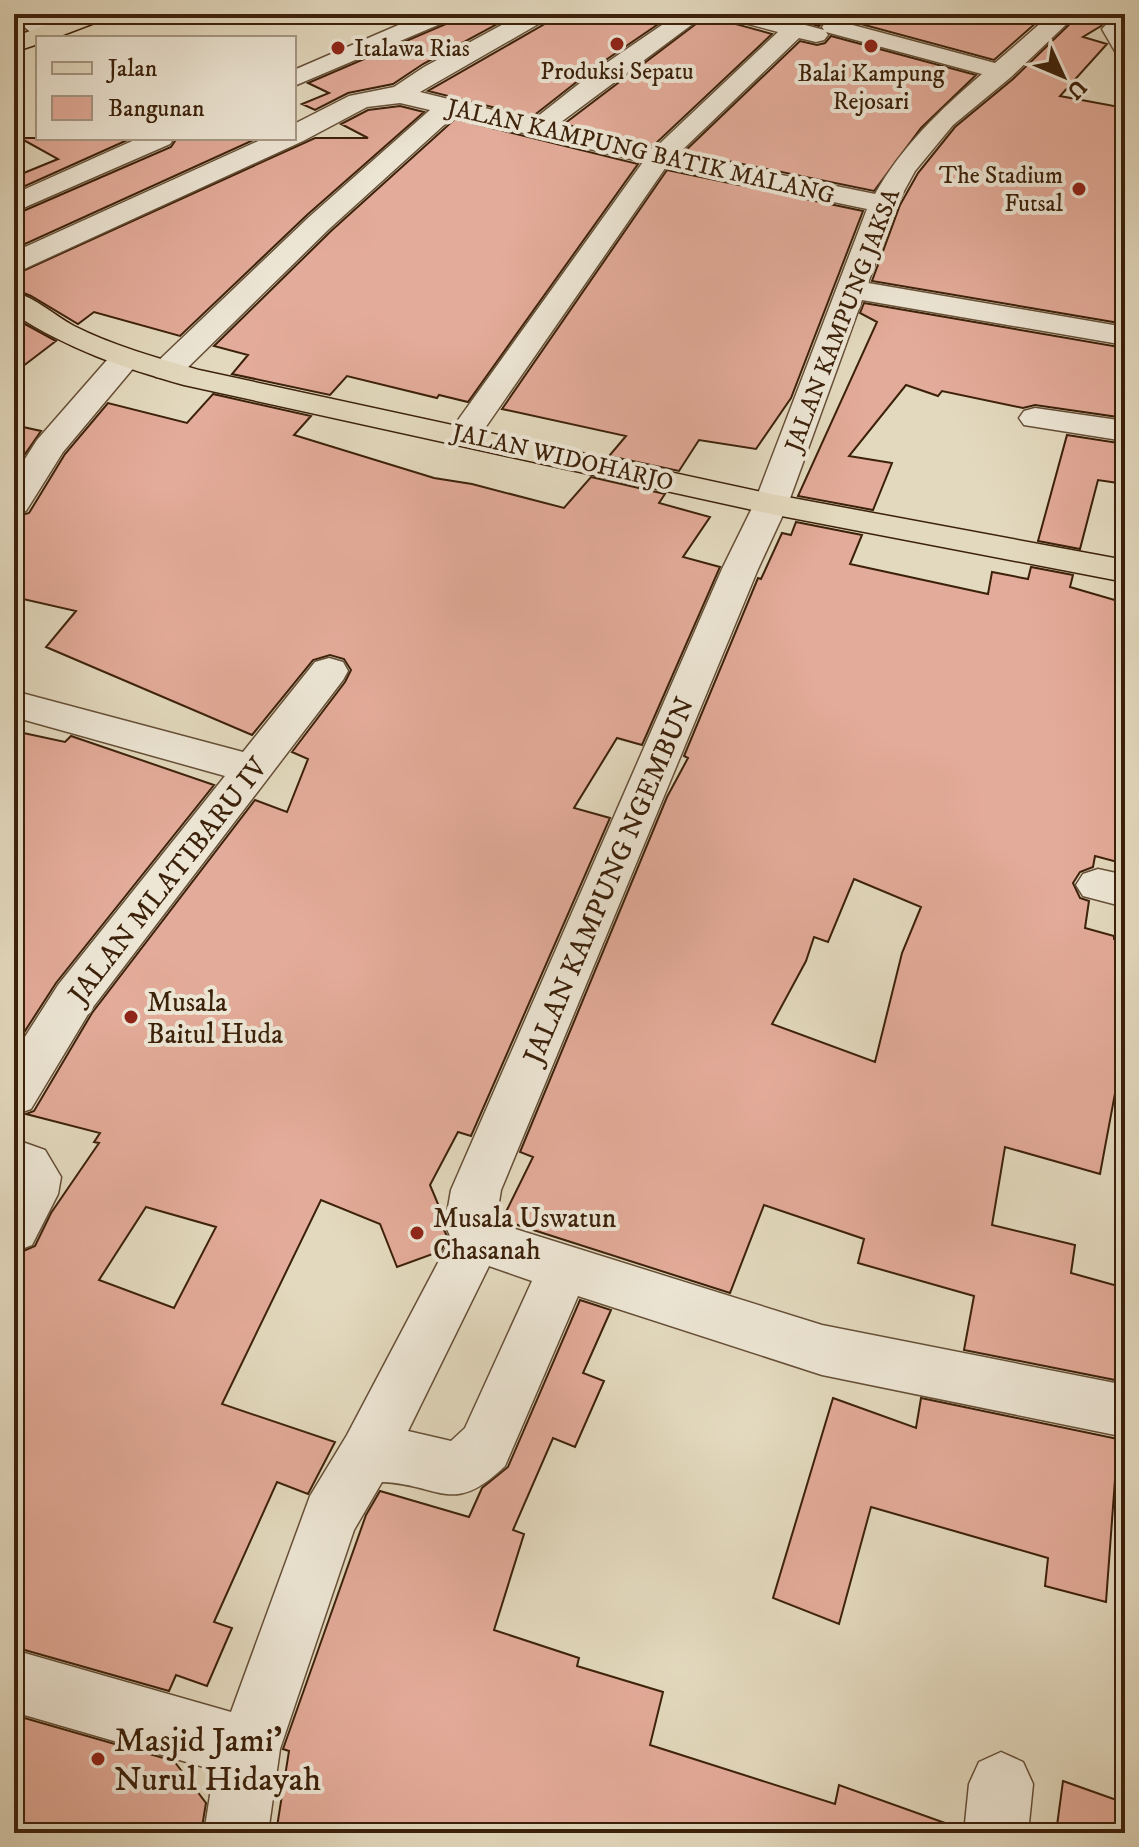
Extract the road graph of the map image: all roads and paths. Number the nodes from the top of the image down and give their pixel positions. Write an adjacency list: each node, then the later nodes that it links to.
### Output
1 (97, 14): 9 (main road)
2 (444, 14): 14 (street)
3 (539, 14): 15 (street)
4 (694, 14): 17 (street)
5 (737, 14): 10 (street)
6 (1065, 14): 13 (street, JALAN KAMPUNG JAKSA)
7 (1125, 18): 12 (street)
8 (842, 20): 10 (street); 13 (street)
9 (45, 23): 11 (main road)
10 (794, 30): 21 (street)
11 (14, 45)
12 (1125, 48)
13 (1002, 72): 23 (street, JALAN KAMPUNG JAKSA)
14 (296, 78)
15 (400, 95): 16 (street, JALAN KAMPUNG BATIK MALANG); 18 (street)
16 (447, 108): 17 (street, JALAN KAMPUNG BATIK MALANG); 29 (street)
17 (537, 129): 21 (street, JALAN KAMPUNG BATIK MALANG)
18 (296, 134)
19 (157, 140): 22 (street)
20 (282, 140): 24 (street)
21 (659, 158): 23 (street, JALAN KAMPUNG BATIK MALANG); 32 (street)
22 (14, 204)
23 (883, 204): 25 (street, JALAN KAMPUNG JAKSA)
24 (14, 263)
25 (851, 289): 27 (street); 34 (street, JALAN KAMPUNG JAKSA)
26 (14, 301): 28 (main road, JALAN WIDOHARJO)
27 (1125, 336)
28 (125, 359): 29 (main road, JALAN WIDOHARJO); 33 (street)
29 (167, 370): 32 (main road, JALAN WIDOHARJO)
30 (1035, 418): 31 (street)
31 (1125, 431)
32 (464, 434): 34 (main road, JALAN WIDOHARJO)
33 (14, 504)
34 (771, 504): 35 (main road, JALAN WIDOHARJO); 42 (street, JALAN KAMPUNG NGEMBUN)
35 (1125, 571)
36 (329, 671): 38 (street, JALAN MLATIBARU IV)
37 (14, 704): 38 (street)
38 (252, 769): 39 (street, JALAN MLATIBARU IV)
39 (14, 1095)
40 (21, 1163): 41 (street)
41 (14, 1229)
42 (489, 1242): 43 (street); 45 (street)
43 (564, 1267): 44 (street); 45 (street)
44 (1125, 1411)
45 (367, 1454): 47 (street)
46 (14, 1681): 47 (street)
47 (249, 1749): 48 (street)
48 (236, 1833)

